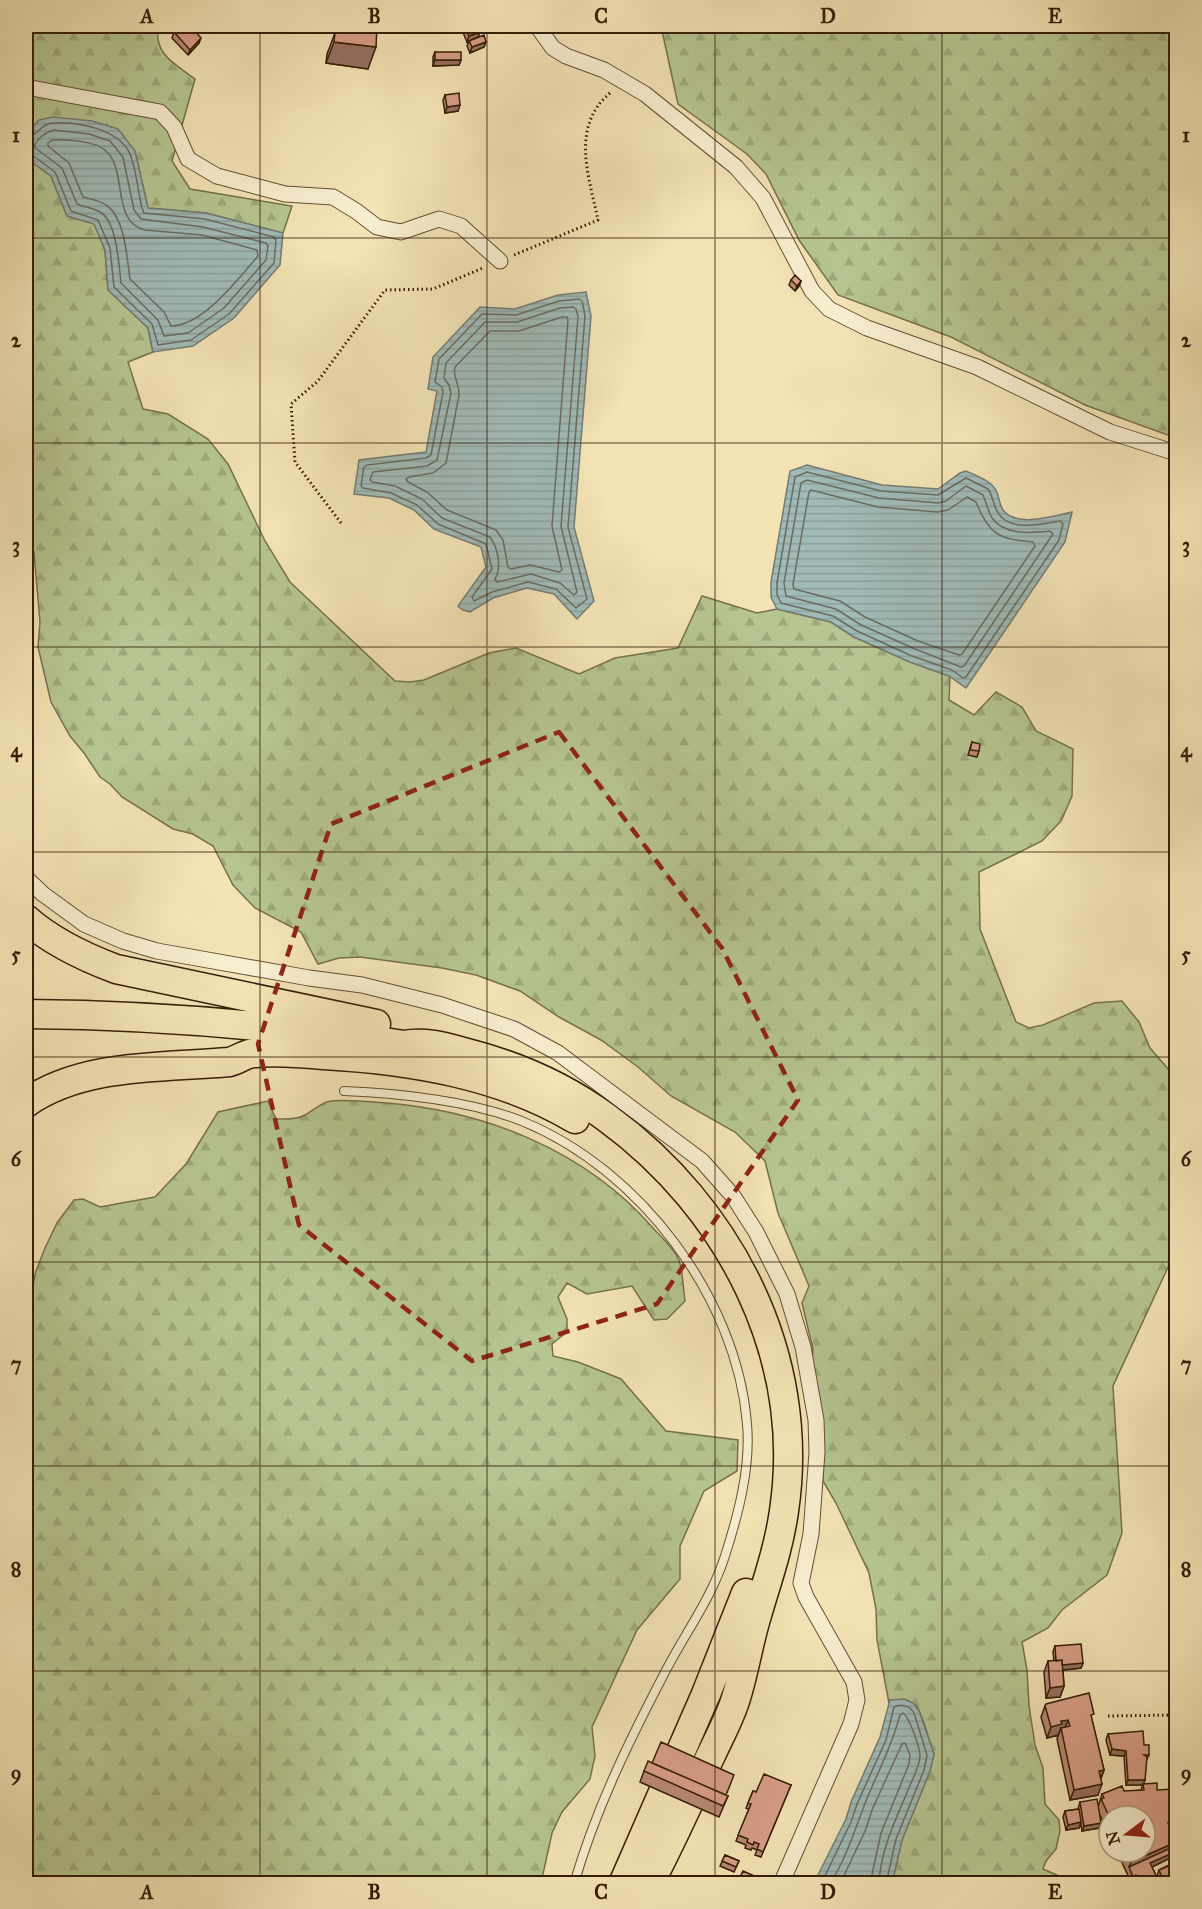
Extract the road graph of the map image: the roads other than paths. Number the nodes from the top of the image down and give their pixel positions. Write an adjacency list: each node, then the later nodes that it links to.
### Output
1 (537, 26): 4 (street)
2 (26, 87): 3 (street)
3 (500, 261)
4 (1176, 453)
5 (26, 878): 16 (street)
6 (26, 919): 9 (highway)
7 (26, 1014): 9 (highway)
8 (26, 1030): 10 (highway)
9 (422, 1042): 15 (highway)
10 (251, 1053): 12 (highway); 14 (highway)
11 (344, 1091): 13 (lane)
12 (26, 1103)
13 (574, 1884)
14 (623, 1884)
15 (649, 1884)
16 (781, 1884)

